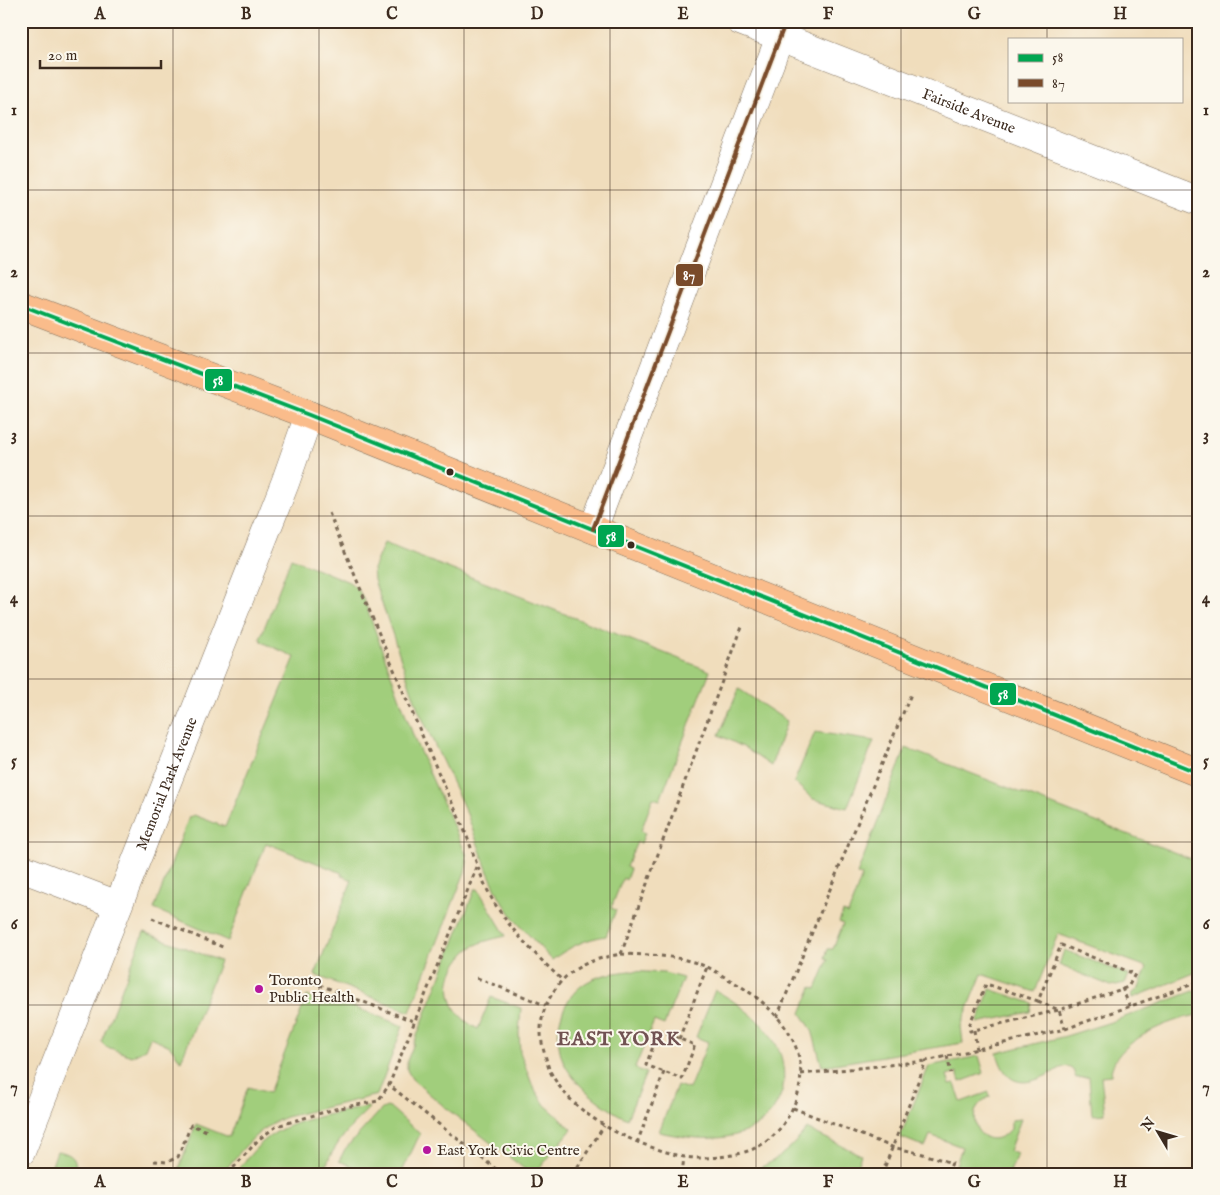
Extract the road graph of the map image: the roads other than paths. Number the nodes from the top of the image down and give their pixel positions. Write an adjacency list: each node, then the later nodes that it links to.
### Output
1 (740, 21): 2 (street, Fairside Avenue)
2 (783, 29): 3 (street, Fairside Avenue); 6 (street)
3 (1199, 201)
4 (21, 305): 5 (main road)
5 (309, 415): 6 (main road); 9 (street, Memorial Park Avenue)
6 (593, 529): 7 (main road)
7 (1199, 773)
8 (21, 868): 9 (street)
9 (118, 905): 10 (street, Memorial Park Avenue)
10 (21, 1152)

